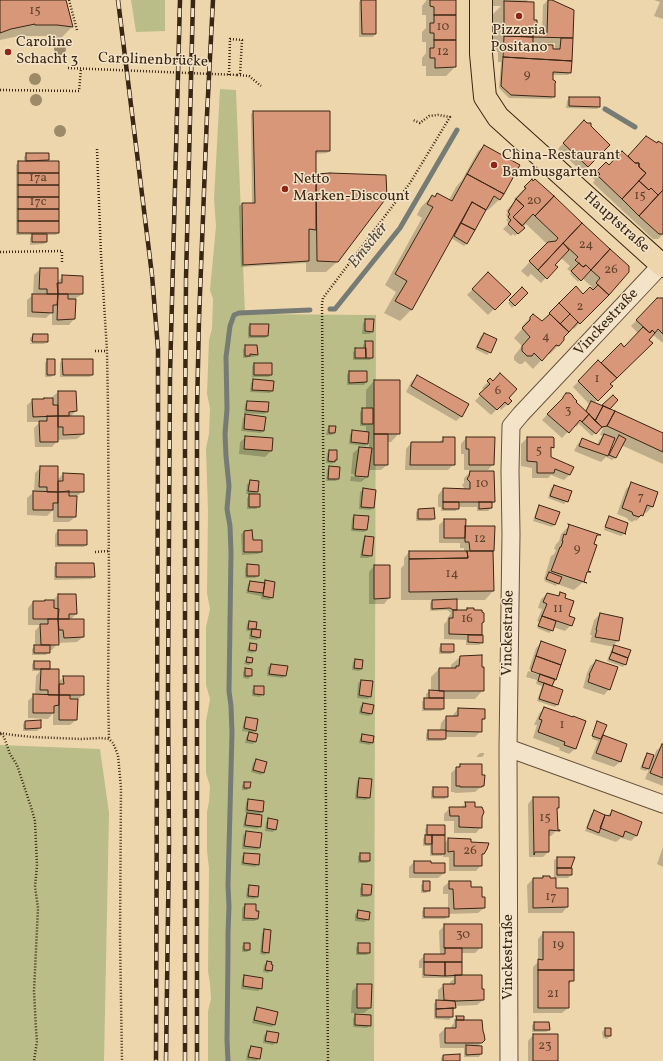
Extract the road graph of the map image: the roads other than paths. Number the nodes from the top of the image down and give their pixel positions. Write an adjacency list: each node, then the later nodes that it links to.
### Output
1 (481, 0): 2 (main road, Hauptstraße)
2 (663, 264): 3 (street, Vinckestraße)
3 (508, 748): 4 (street); 5 (street, Vinckestraße)
4 (663, 804)
5 (509, 1061)

